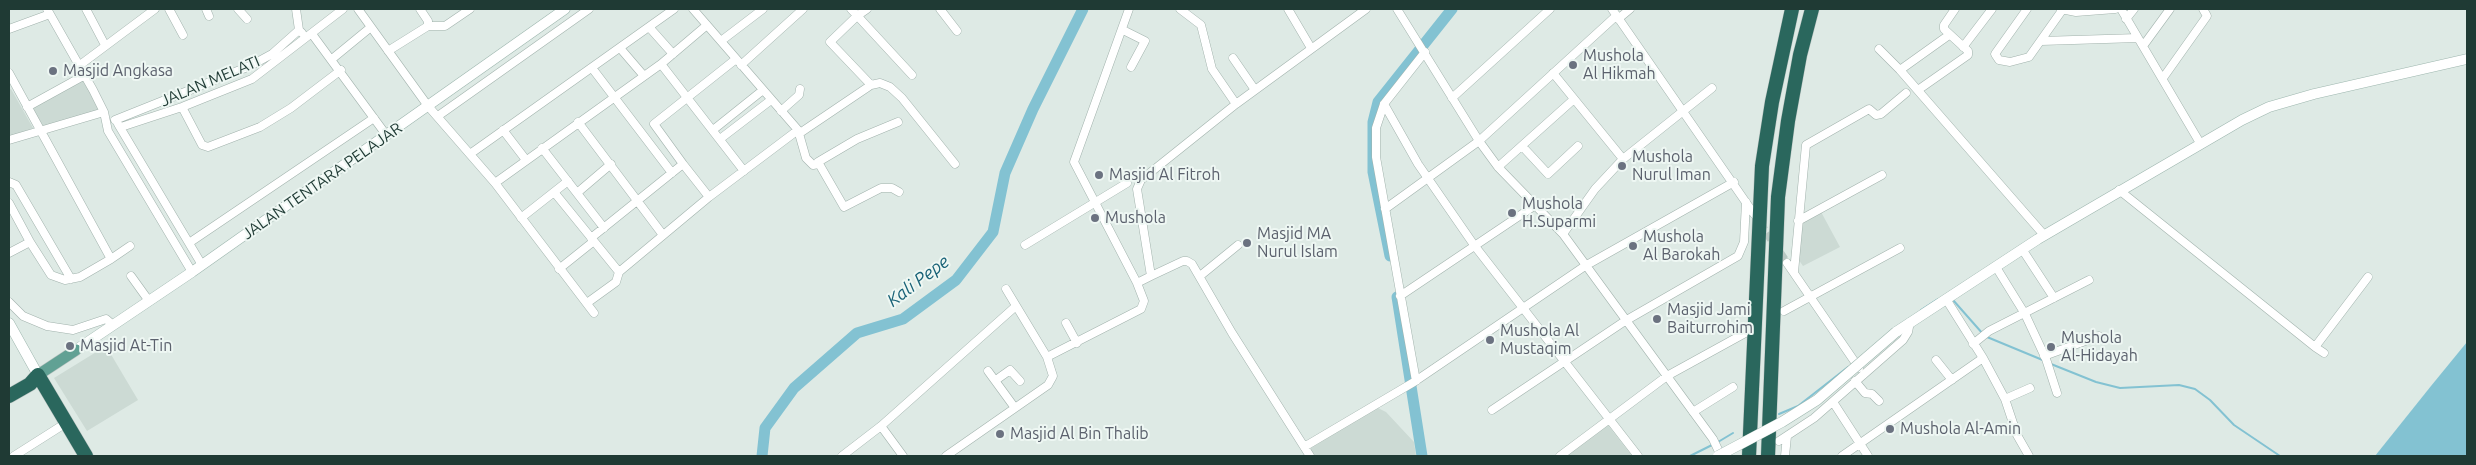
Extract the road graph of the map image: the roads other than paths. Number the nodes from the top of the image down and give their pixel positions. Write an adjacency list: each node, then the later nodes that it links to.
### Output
1 (155, 9): 56 (street)
2 (169, 9): 50 (street)
3 (238, 9): 40 (street)
4 (296, 9): 47 (street)
5 (343, 9): 51 (street)
6 (358, 9): 44 (street)
7 (420, 9): 42 (street)
8 (470, 9): 42 (street)
9 (565, 9): 88 (main road, JALAN TENTARA PELAJAR)
10 (589, 9): 99 (street)
11 (674, 9): 45 (street)
12 (692, 9): 43 (street)
13 (763, 9): 55 (street)
14 (803, 9): 68 (street)
15 (851, 9): 39 (street)
16 (867, 9): 39 (street)
17 (940, 9): 49 (street)
18 (1129, 9): 48 (street)
19 (1180, 9): 94 (street)
20 (1288, 9): 60 (street)
21 (1366, 9): 60 (street)
22 (1397, 9): 61 (street)
23 (1550, 9): 91 (street)
24 (1630, 9): 38 (street)
25 (1792, 9): 251 (highway)
26 (1812, 9): 252 (highway)
27 (1955, 9): 52 (street)
28 (1992, 9): 58 (street)
29 (2027, 9): 54 (street)
30 (2062, 9): 31 (street); 54 (street)
31 (2116, 9)
32 (2121, 9): 41 (street)
33 (2134, 9): 41 (street)
34 (2170, 9): 57 (street)
35 (2203, 9): 79 (street)
36 (86, 10): 56 (street)
37 (49, 11): 46 (street); 70 (street)
38 (1615, 14): 75 (street); 100 (street)
39 (857, 16): 77 (street); 81 (street)
40 (247, 19)
41 (2126, 19): 53 (street)
42 (428, 26): 63 (street)
43 (708, 26): 55 (street); 64 (street)
44 (371, 27): 63 (street); 66 (street)
45 (649, 27): 59 (street); 64 (street)
46 (9, 29)
47 (299, 30): 51 (street); 105 (street, JALAN MELATI)
48 (1123, 30): 71 (street); 148 (street)
49 (956, 31)
50 (183, 35)
51 (310, 35): 66 (street); 97 (street)
52 (1949, 35): 58 (street); 74 (street)
53 (2138, 38): 54 (street); 57 (street)
54 (2041, 40)
55 (721, 42): 68 (street)
56 (106, 45): 70 (street)
57 (2143, 46): 79 (street)
58 (1963, 47): 86 (street)
59 (620, 48): 72 (street); 78 (street)
60 (1310, 48): 85 (street)
61 (1423, 50): 91 (street); 95 (street)
62 (1879, 50): 74 (street)
63 (388, 51): 96 (street)
64 (673, 54): 69 (street)
65 (1233, 58): 85 (street)
66 (332, 59): 73 (street)
67 (2467, 59): 119 (main road)
68 (739, 62): 84 (street); 90 (street)
69 (661, 64): 78 (street); 90 (street)
70 (80, 65): 76 (street)
71 (1132, 67)
72 (592, 68): 89 (street); 110 (street)
73 (341, 70): 97 (street); 104 (street)
74 (1900, 70): 86 (street)
75 (1553, 74): 93 (street); 118 (street)
76 (85, 75): 98 (street); 102 (street)
77 (912, 75)
78 (644, 76): 89 (street)
79 (2163, 78): 119 (street)
80 (10, 79): 98 (street)
81 (871, 85): 112 (street); 129 (street)
82 (1712, 88): 100 (street)
83 (800, 89): 101 (street)
84 (763, 90): 92 (street); 111 (street)
85 (1255, 90): 94 (street)
86 (1918, 90): 157 (street)
87 (1906, 93): 153 (street)
88 (439, 98): 96 (main road, JALAN TENTARA PELAJAR); 99 (street)
89 (615, 98): 106 (street); 114 (street)
90 (687, 98): 108 (street); 111 (street)
91 (1452, 98): 118 (street)
92 (771, 100): 101 (street); 116 (street)
93 (1574, 100): 120 (street); 124 (street)
94 (1236, 104): 178 (street)
95 (1384, 104): 134 (street); 150 (street)
96 (428, 106): 103 (street); 115 (main road, JALAN TENTARA PELAJAR)
97 (182, 107): 109 (street)
98 (27, 108): 113 (street)
99 (448, 109): 103 (street)
100 (1683, 110): 124 (street); 137 (street)
101 (781, 111): 112 (street)
102 (105, 115): 105 (street); 113 (street); 174 (street)
103 (438, 116): 123 (street)
104 (374, 118): 115 (street); 160 (street)
105 (115, 120): 109 (street)
106 (578, 122): 122 (street); 126 (street)
107 (898, 122): 128 (street)
108 (654, 124): 114 (street); 127 (street)
109 (121, 127): 160 (street)
110 (504, 130): 123 (street); 125 (street)
111 (713, 130): 116 (street)
112 (802, 130): 128 (street); 131 (street)
113 (40, 131): 117 (street); 168 (street)
114 (642, 132): 132 (street)
115 (387, 136): 170 (main road, JALAN TENTARA PELAJAR)
116 (720, 139): 131 (street)
117 (9, 140)
118 (1479, 141): 130 (street); 134 (street)
119 (2200, 143): 140 (main road)
120 (1522, 146): 121 (street); 130 (street)
121 (1578, 146)
122 (542, 148): 125 (street); 136 (street)
123 (470, 154): 138 (street)
124 (1622, 159): 155 (street)
125 (526, 160): 138 (street)
126 (611, 164): 143 (street); 145 (street)
127 (683, 164): 132 (street); 144 (street)
128 (818, 164): 142 (street)
129 (955, 164)
130 (1498, 167): 149 (street)
131 (744, 171): 144 (street)
132 (672, 173): 145 (street)
133 (1882, 175): 153 (street)
134 (1428, 180): 150 (street); 163 (street)
135 (9, 182): 181 (street)
136 (568, 182): 141 (street); 143 (street)
137 (1734, 182): 146 (street); 171 (street)
138 (495, 183): 152 (street)
139 (1127, 183): 148 (street)
140 (2120, 190): 157 (main road); 206 (street)
141 (554, 192): 152 (street); 158 (street)
142 (899, 192)
143 (577, 193): 154 (street)
144 (709, 197): 156 (street)
145 (638, 202): 154 (street); 156 (street)
146 (1746, 202): 151 (street); 197 (street)
147 (9, 203): 159 (street)
148 (1094, 203): 161 (street); 183 (street)
149 (1534, 206): 155 (street); 163 (street)
150 (1385, 209): 185 (street)
151 (1754, 214)
152 (521, 218): 173 (street)
153 (1798, 221): 176 (street)
154 (604, 228): 158 (street)
155 (1563, 234): 171 (street)
156 (663, 235): 175 (street)
157 (2044, 235): 166 (main road)
158 (593, 240): 173 (street); 175 (street)
159 (30, 242): 167 (street); 181 (street)
160 (189, 243): 170 (street)
161 (1025, 245)
162 (1238, 245): 179 (street)
163 (1474, 245): 185 (street); 193 (street)
164 (130, 246): 168 (street)
165 (1900, 248): 186 (street)
166 (2022, 249): 172 (main road); 188 (street)
167 (9, 253)
168 (111, 259): 181 (street)
169 (1787, 263): 176 (street)
170 (202, 265): 174 (main road, JALAN TENTARA PELAJAR)
171 (1585, 266): 193 (street); 197 (street)
172 (1996, 266): 187 (main road); 196 (street)
173 (559, 268): 191 (street)
174 (192, 272): 189 (main road, JALAN TENTARA PELAJAR)
175 (619, 272): 191 (street)
176 (1794, 272): 186 (street)
177 (131, 276): 189 (street)
178 (1151, 276): 179 (street); 183 (street)
179 (1200, 276): 240 (street)
180 (2368, 278): 206 (street)
181 (71, 279)
182 (2088, 280): 188 (street)
183 (1137, 283): 204 (street)
184 (1006, 289): 192 (street)
185 (1400, 296): 221 (street)
186 (1811, 296): 194 (street); 215 (street)
187 (1950, 297): 198 (main road); 205 (street)
188 (2054, 298): 196 (street)
189 (150, 301): 201 (main road, JALAN TENTARA PELAJAR)
190 (9, 302): 201 (street)
191 (587, 303): 195 (street)
192 (1016, 306): 209 (street); 236 (street)
193 (1524, 309): 213 (street); 221 (street)
194 (1784, 311)
195 (594, 313)
196 (2025, 314): 205 (street); 211 (street)
197 (1625, 321): 213 (street); 217 (street)
198 (1910, 322): 215 (street); 241 (main road, bridge)
199 (9, 323): 216 (main road)
200 (1066, 323): 204 (street)
201 (113, 325): 207 (main road, JALAN TENTARA PELAJAR)
202 (1747, 332): 217 (street)
203 (2099, 336): 211 (street)
204 (1077, 342): 209 (street)
205 (1973, 344): 210 (street)
206 (2315, 347): 208 (street)
207 (76, 350): 216 (main road)
208 (2324, 353)
209 (1047, 357): 231 (street)
210 (1983, 358): 219 (street); 228 (street)
211 (2045, 358): 226 (street)
212 (1936, 360): 219 (street)
213 (1563, 362): 232 (street); 234 (street)
214 (988, 371): 218 (street)
215 (1863, 374): 222 (street)
216 (38, 375): 224 (highway); 227 (highway); 235 (highway)
217 (1667, 376): 233 (street); 234 (street)
218 (996, 380): 220 (street); 231 (street)
219 (1952, 380): 239 (street)
220 (1020, 381)
221 (1415, 381): 240 (street)
222 (1854, 381): 229 (street); 230 (street)
223 (1733, 387): 233 (street)
224 (9, 388)
225 (2030, 388): 228 (street)
226 (2057, 393)
227 (9, 396)
228 (2005, 399): 256 (street)
229 (1879, 401)
230 (1833, 402): 237 (street); 239 (street)
231 (1015, 408): 247 (street)
232 (1492, 410)
233 (1694, 412): 241 (street)
234 (1608, 420): 249 (street); 250 (street)
235 (66, 423): 243 (street); 244 (highway)
236 (881, 426): 242 (street); 246 (street)
237 (1787, 436): 238 (street); 253 (street)
238 (1778, 441)
239 (1861, 443): 254 (street); 255 (street)
240 (1304, 447): 248 (street)
241 (1717, 450)
242 (854, 453): 245 (street)
243 (14, 456)
244 (86, 456)
245 (842, 456)
246 (903, 456)
247 (946, 456)
248 (1310, 456)
249 (1560, 456)
250 (1638, 456)
251 (1749, 456)
252 (1768, 456)
253 (1785, 456)
254 (1842, 456)
255 (1868, 456)
256 (2029, 456)

